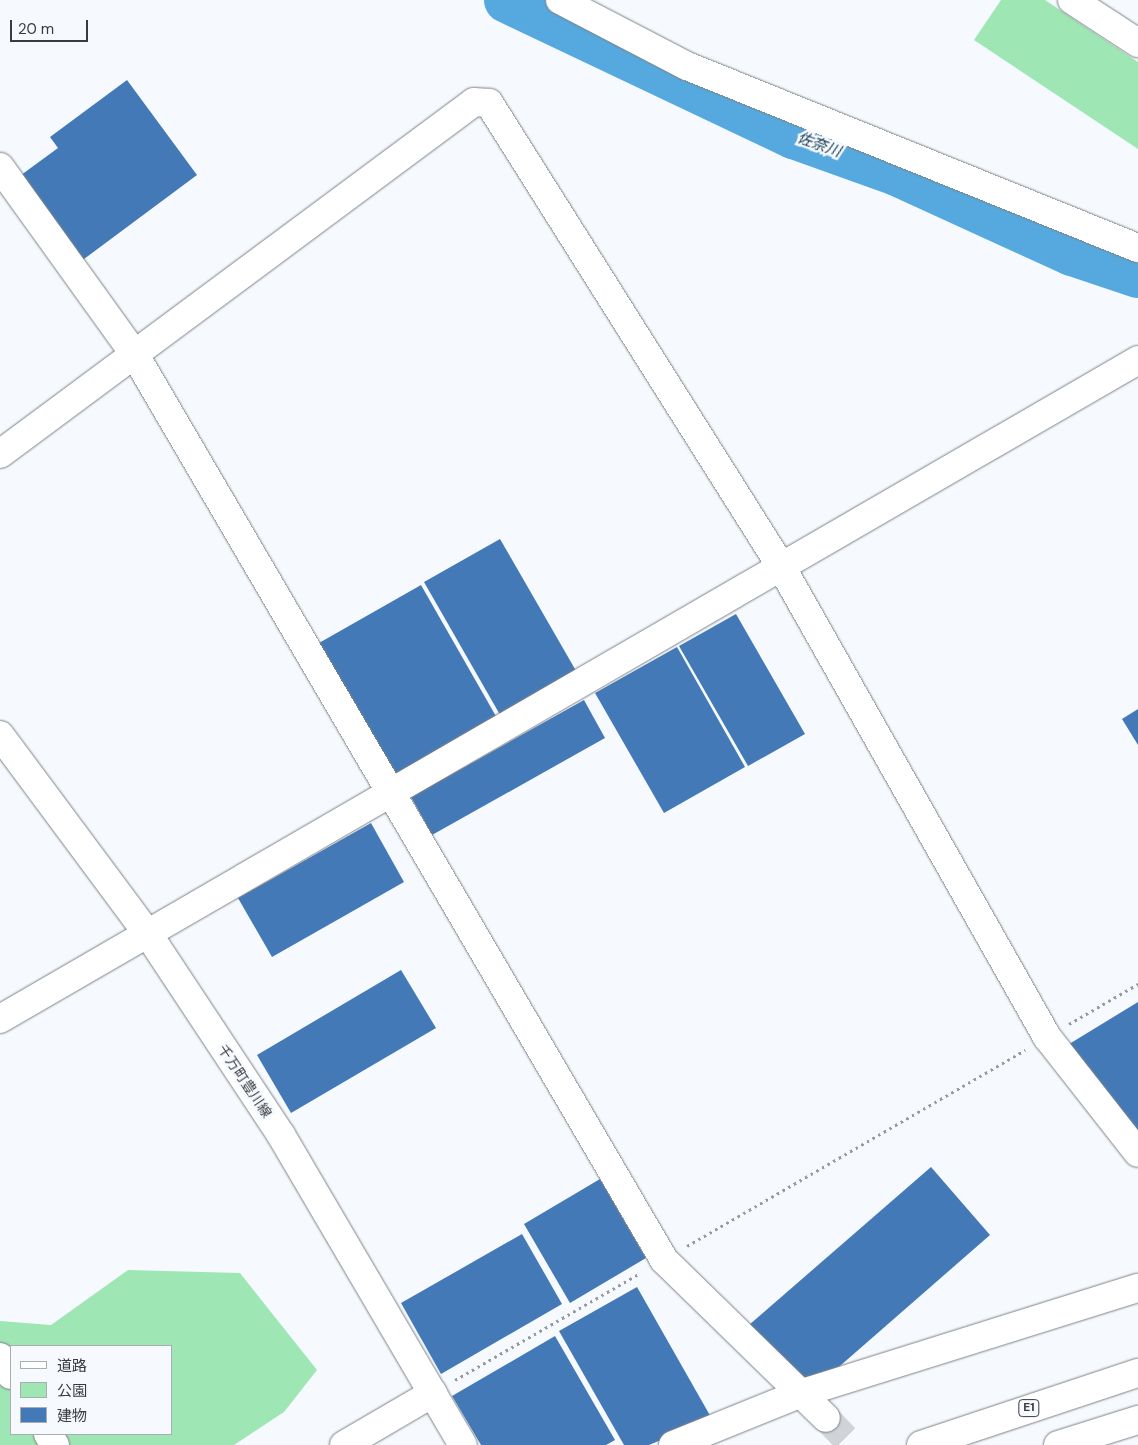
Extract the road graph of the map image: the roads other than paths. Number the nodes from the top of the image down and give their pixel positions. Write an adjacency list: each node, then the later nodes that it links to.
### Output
1 (560, 0): 5 (main road)
2 (1072, 0): 3 (main road)
3 (1138, 43)
4 (0, 167): 6 (main road)
5 (1138, 248)
6 (135, 355): 8 (main road); 9 (main road); 11 (main road)
7 (1138, 360): 9 (main road)
8 (0, 454)
9 (782, 568): 11 (main road); 14 (main road)
10 (0, 735): 12 (main road, 千万町豊川線)
11 (394, 791): 12 (main road); 20 (main road)
12 (148, 934): 13 (main road); 19 (main road, 千万町豊川線)
13 (0, 1019)
14 (1138, 1154)
15 (1138, 1288): 20 (main road)
16 (0, 1357): 17 (main road)
17 (10, 1373)
18 (1138, 1373): 26 (main road, E1)
19 (433, 1393): 23 (main road); 24 (main road, 千万町豊川線)
20 (799, 1394): 21 (main road); 25 (main road)
21 (826, 1418)
22 (1138, 1420): 27 (main road)
23 (344, 1445)
24 (463, 1445)
25 (674, 1445)
26 (921, 1445)
27 (1058, 1445)

